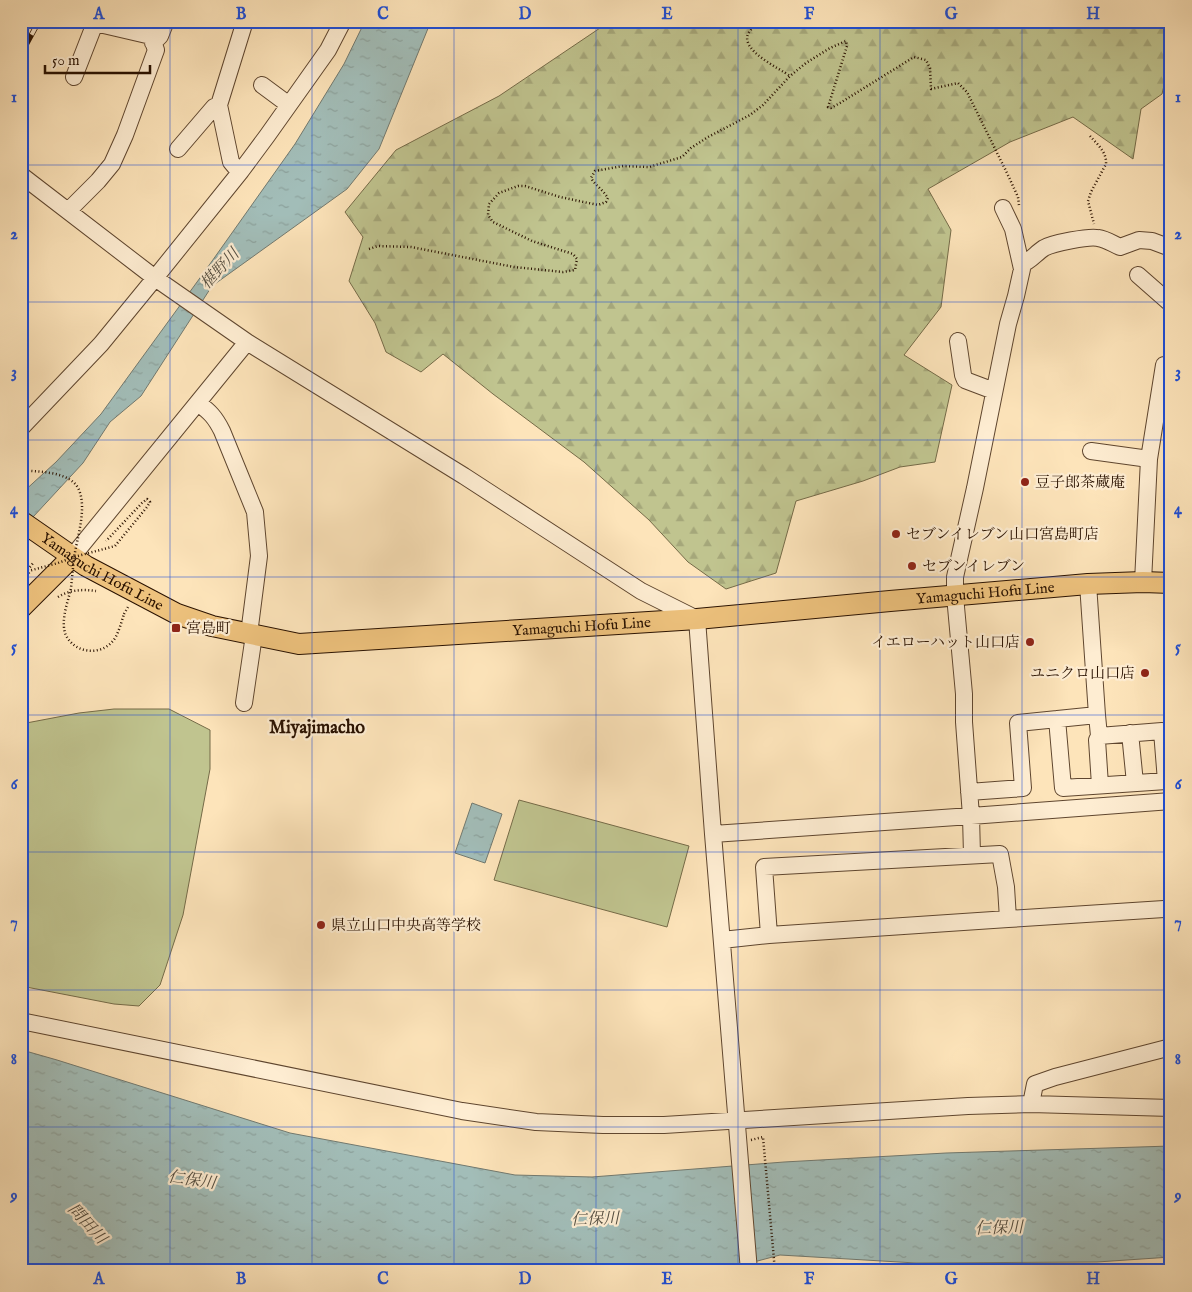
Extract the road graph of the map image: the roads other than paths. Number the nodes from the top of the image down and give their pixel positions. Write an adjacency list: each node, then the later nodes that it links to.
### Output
1 (166, 21): 5 (street)
2 (245, 21): 8 (street)
3 (343, 21): 9 (street)
4 (93, 22): 5 (street); 6 (street)
5 (153, 43): 14 (street)
6 (74, 77)
7 (262, 84): 9 (street)
8 (219, 105): 10 (street); 11 (street)
9 (289, 105): 11 (street)
10 (178, 150)
11 (241, 170): 18 (street)
12 (21, 175): 14 (street)
13 (1003, 208): 16 (street)
14 (68, 211): 18 (street)
15 (1168, 247): 16 (street)
16 (1022, 264): 23 (street)
17 (1138, 275): 19 (street)
18 (159, 281): 20 (street); 25 (street)
19 (1171, 304)
20 (244, 340): 24 (street); 35 (street)
21 (958, 341): 23 (street)
22 (1171, 366): 27 (street)
23 (994, 391): 33 (street)
24 (198, 403): 29 (street); 36 (street)
25 (21, 428)
26 (1091, 451): 27 (street)
27 (1149, 459): 30 (street)
28 (21, 521): 29 (main road, Yamaguchi Hofu Line)
29 (73, 557): 34 (main road); 36 (main road, Yamaguchi Hofu Line)
30 (1144, 582): 31 (main road, Yamaguchi Hofu Line); 32 (main road, Yamaguchi Hofu Line)
31 (1171, 583)
32 (1088, 584): 33 (main road, Yamaguchi Hofu Line); 38 (street)
33 (955, 596): 35 (main road, Yamaguchi Hofu Line); 44 (street)
34 (28, 613)
35 (697, 619): 36 (main road, Yamaguchi Hofu Line); 47 (street)
36 (252, 635): 37 (street)
37 (244, 703)
38 (1097, 715): 39 (street); 41 (street)
39 (1057, 719): 43 (street); 44 (street)
40 (1130, 733): 41 (street); 42 (street); 42 (street)
41 (1099, 736): 43 (street)
42 (1135, 783): 43 (street)
43 (1100, 785)
44 (969, 792): 46 (street)
45 (1171, 801): 46 (street)
46 (971, 816): 47 (street); 48 (street)
47 (713, 834): 52 (street)
48 (972, 855): 50 (street); 51 (street)
49 (1164, 909): 50 (street)
50 (1008, 919): 51 (street)
51 (769, 935): 52 (street)
52 (722, 940): 57 (street)
53 (21, 1021): 57 (street)
54 (1171, 1047): 55 (street)
55 (1031, 1104): 56 (street); 57 (street)
56 (1171, 1108)
57 (736, 1122): 58 (street)
58 (750, 1271)

